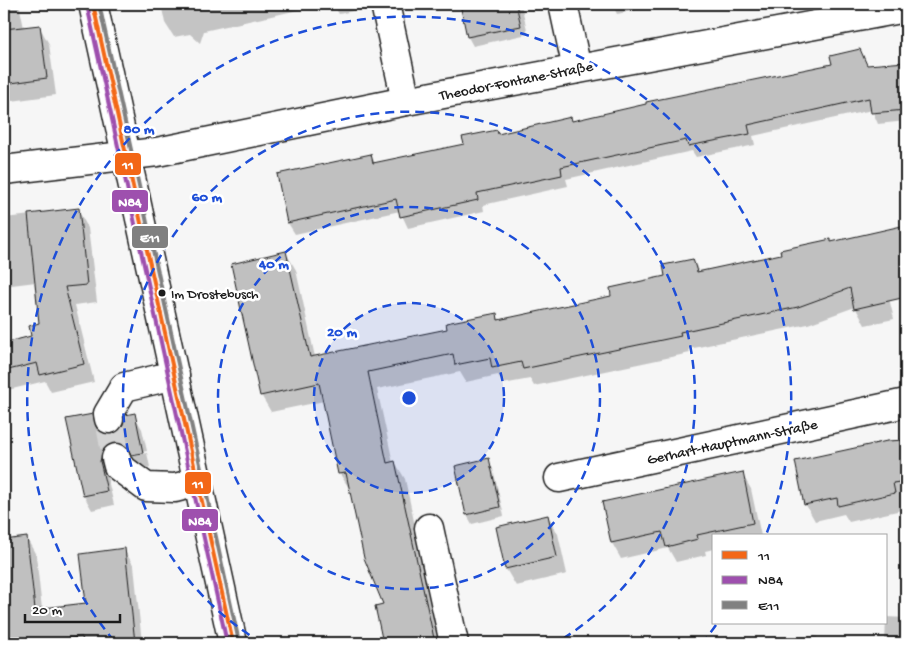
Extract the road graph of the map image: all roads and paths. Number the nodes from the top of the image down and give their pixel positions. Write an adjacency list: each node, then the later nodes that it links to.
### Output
1 (93, 4): 7 (street)
2 (384, 4): 6 (street)
3 (563, 4): 5 (street)
4 (906, 8): 5 (street, Theodor-Fontane-Straße)
5 (577, 69): 6 (street, Theodor-Fontane-Straße)
6 (406, 101): 7 (street, Theodor-Fontane-Straße)
7 (127, 157): 8 (street); 9 (street)
8 (4, 170)
9 (175, 375): 11 (street); 14 (street)
10 (906, 403): 13 (street, Gerhart-Hauptmann-Straße)
11 (109, 419)
12 (116, 458): 14 (street)
13 (558, 478)
14 (198, 482): 16 (street)
15 (429, 528): 17 (street)
16 (233, 643)
17 (454, 643)

